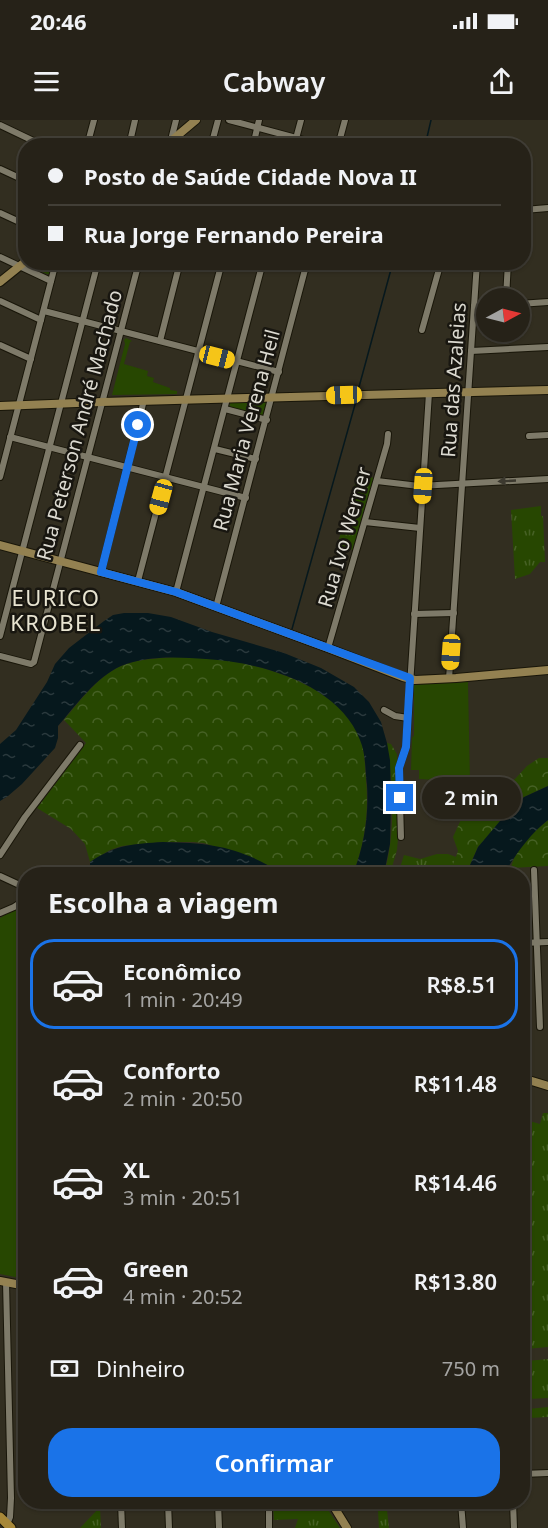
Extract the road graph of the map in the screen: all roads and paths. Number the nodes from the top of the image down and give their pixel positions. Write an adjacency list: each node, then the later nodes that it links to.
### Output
1 (84, 120): 10 (street)
2 (135, 120): 16 (street)
3 (176, 120): 17 (street)
4 (196, 120): 18 (main road)
5 (218, 120): 19 (street)
6 (229, 120): 11 (street)
7 (300, 120): 20 (street)
8 (345, 120): 13 (street)
9 (350, 120): 13 (street)
10 (93, 122): 15 (street)
11 (258, 124): 20 (street)
12 (0, 125): 14 (street)
13 (342, 127): 21 (street)
14 (27, 138)
15 (89, 138)
16 (131, 138)
17 (171, 138)
18 (176, 138)
19 (213, 138)
20 (296, 138)
21 (340, 138)
22 (0, 169): 23 (street)
23 (18, 177)
24 (548, 208): 25 (street)
25 (531, 209)
26 (0, 213): 27 (street)
27 (18, 221)
28 (0, 257): 29 (street)
29 (18, 262)
30 (18, 268): 43 (main road)
31 (33, 270): 42 (street)
32 (54, 270): 42 (street)
33 (96, 270): 51 (street)
34 (137, 270): 53 (street, Rua Peterson André Machado)
35 (178, 270): 54 (street)
36 (220, 270): 58 (street)
37 (261, 270): 60 (street)
38 (306, 270): 61 (street, Rua Maria Verena Heil)
39 (439, 270): 52 (street)
40 (476, 270): 48 (street, Rua das Azaleias)
41 (508, 270): 44 (street)
42 (51, 281): 49 (street)
43 (0, 282)
44 (507, 288)
45 (0, 301): 50 (street)
46 (548, 302): 47 (street)
47 (530, 303)
48 (474, 306): 57 (street, Rua das Azaleias)
49 (44, 310): 50 (street); 51 (street)
50 (41, 320): 59 (street)
51 (82, 321): 53 (street); 70 (street)
52 (422, 330)
53 (121, 331): 54 (street); 69 (street, Rua Peterson André Machado)
54 (160, 341): 58 (street)
55 (0, 345): 59 (street)
56 (548, 347): 57 (street)
57 (471, 351): 63 (street, Rua das Azaleias)
58 (198, 352): 60 (street); 67 (street)
59 (31, 359): 71 (street)
60 (237, 362): 61 (street); 66 (street)
61 (279, 372): 65 (street, Rua Maria Verena Heil)
62 (548, 390): 63 (main road)
63 (469, 392): 64 (main road); 89 (street, Rua das Azaleias)
64 (429, 393): 65 (main road); 90 (street)
65 (273, 397): 66 (main road); 74 (street, Rua Maria Verena Heil)
66 (228, 398): 67 (main road); 73 (street)
67 (186, 399): 68 (main road); 86 (street)
68 (144, 400): 69 (main road); 84 (street)
69 (102, 402): 70 (main road); 81 (street, Rua Peterson André Machado)
70 (61, 403): 71 (main road); 79 (street)
71 (19, 405): 72 (main road); 78 (street)
72 (0, 406)
73 (225, 409): 74 (street); 80 (street)
74 (267, 420): 82 (street, Rua Maria Verena Heil)
75 (388, 434): 88 (street, Rua Ivo Werner)
76 (548, 435): 77 (street)
77 (529, 436)
78 (10, 437): 79 (street); 83 (street)
79 (50, 447): 81 (street); 96 (street)
80 (214, 448): 82 (street); 91 (street)
81 (87, 457): 84 (street); 97 (street, Rua Peterson André Machado)
82 (256, 459): 92 (street, Rua Maria Verena Heil)
83 (2, 461): 85 (street)
84 (127, 467): 86 (street); 98 (street)
85 (0, 477)
86 (166, 477): 91 (street); 99 (street)
87 (548, 479): 89 (street, one-way to 89)
88 (377, 481): 90 (street); 93 (street, Rua Ivo Werner)
89 (463, 483): 90 (street); 102 (street, Rua das Azaleias)
90 (423, 486): 94 (street)
91 (204, 487): 92 (street); 100 (street)
92 (246, 498): 101 (street, Rua Maria Verena Heil)
93 (365, 522): 94 (street); 105 (street, Rua Ivo Werner)
94 (420, 528): 103 (street)
95 (0, 545): 96 (main road)
96 (22, 551): 97 (main road); 104 (street)
97 (60, 561): 98 (main road); 106 (street, Rua Peterson André Machado)
98 (101, 572): 99 (main road)
99 (138, 581): 100 (main road)
100 (176, 592): 101 (main road)
101 (216, 607): 105 (main road)
102 (454, 613): 103 (street); 109 (street, Rua das Azaleias)
103 (414, 614): 108 (street)
104 (0, 636)
105 (328, 648): 108 (main road)
106 (0, 656)
107 (548, 670): 109 (main road)
108 (410, 678): 109 (main road); 111 (street)
109 (449, 679)
110 (384, 711): 111 (street)
111 (408, 718): 113 (street)
112 (80, 745): 114 (street)
113 (401, 837)
114 (0, 855)
115 (534, 870): 122 (street)
116 (0, 876): 117 (street)
117 (18, 884)
118 (18, 904): 119 (street)
119 (0, 913)
120 (548, 942): 122 (street)
121 (530, 943): 122 (street)
122 (537, 943): 123 (street)
123 (540, 1027)
124 (530, 1080): 125 (main road)
125 (548, 1086)
126 (3, 1281): 127 (main road); 137 (street)
127 (18, 1284)
128 (548, 1473): 129 (street)
129 (530, 1474)
130 (122, 1509): 138 (street)
131 (168, 1509): 139 (street)
132 (218, 1509): 140 (street)
133 (269, 1509): 141 (street)
134 (335, 1509): 142 (main road)
135 (462, 1509): 143 (street)
136 (513, 1509): 144 (street)
137 (5, 1524)
138 (123, 1528)
139 (169, 1528)
140 (219, 1528)
141 (269, 1528)
142 (347, 1528)
143 (463, 1528)
144 (514, 1528)

